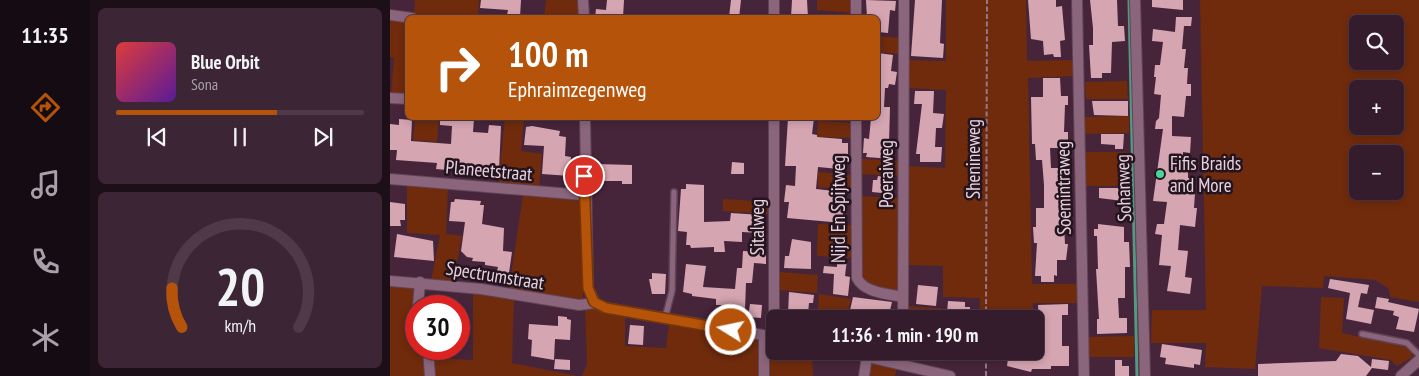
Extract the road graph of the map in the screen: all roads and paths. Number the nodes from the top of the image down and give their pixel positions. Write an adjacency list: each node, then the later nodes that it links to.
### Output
1 (583, 0): 9 (street)
2 (774, 0): 10 (street)
3 (856, 0): 11 (street)
4 (904, 0): 24 (street, Poeraiweg)
5 (987, 0): 28 (path, Shenineweg)
6 (1077, 0): 46 (street, Soemintraweg)
7 (1135, 0): 47 (street, Sohanweg)
8 (390, 15): 12 (street)
9 (584, 15)
10 (774, 15)
11 (856, 15)
12 (405, 17)
13 (390, 98): 14 (street)
14 (405, 99)
15 (585, 120): 20 (street)
16 (774, 120): 26 (street, Sitalweg)
17 (856, 120): 24 (street, Nijd En Spijtweg)
18 (390, 179): 20 (street, Planeetstraat)
19 (674, 192): 29 (lane)
20 (584, 195): 25 (street)
21 (390, 281): 22 (street, Spectrumstraat)
22 (420, 282): 23 (street); 25 (street, Spectrumstraat)
23 (419, 295)
24 (903, 297): 27 (street, Poeraiweg)
25 (594, 302): 29 (street)
26 (774, 310)
27 (903, 310)
28 (986, 310)
29 (665, 318): 31 (street)
30 (1362, 334): 32 (lane)
31 (766, 336)
32 (1419, 354)
33 (429, 360): 41 (street)
34 (766, 360): 42 (street, Sitalweg)
35 (866, 360): 43 (street)
36 (884, 360): 40 (street)
37 (901, 360): 40 (street)
38 (986, 360): 45 (path)
39 (1419, 360): 48 (street)
40 (901, 364): 44 (street)
41 (430, 376)
42 (764, 376)
43 (864, 376)
44 (950, 376)
45 (986, 376)
46 (1084, 376)
47 (1145, 376)
48 (1401, 376)

